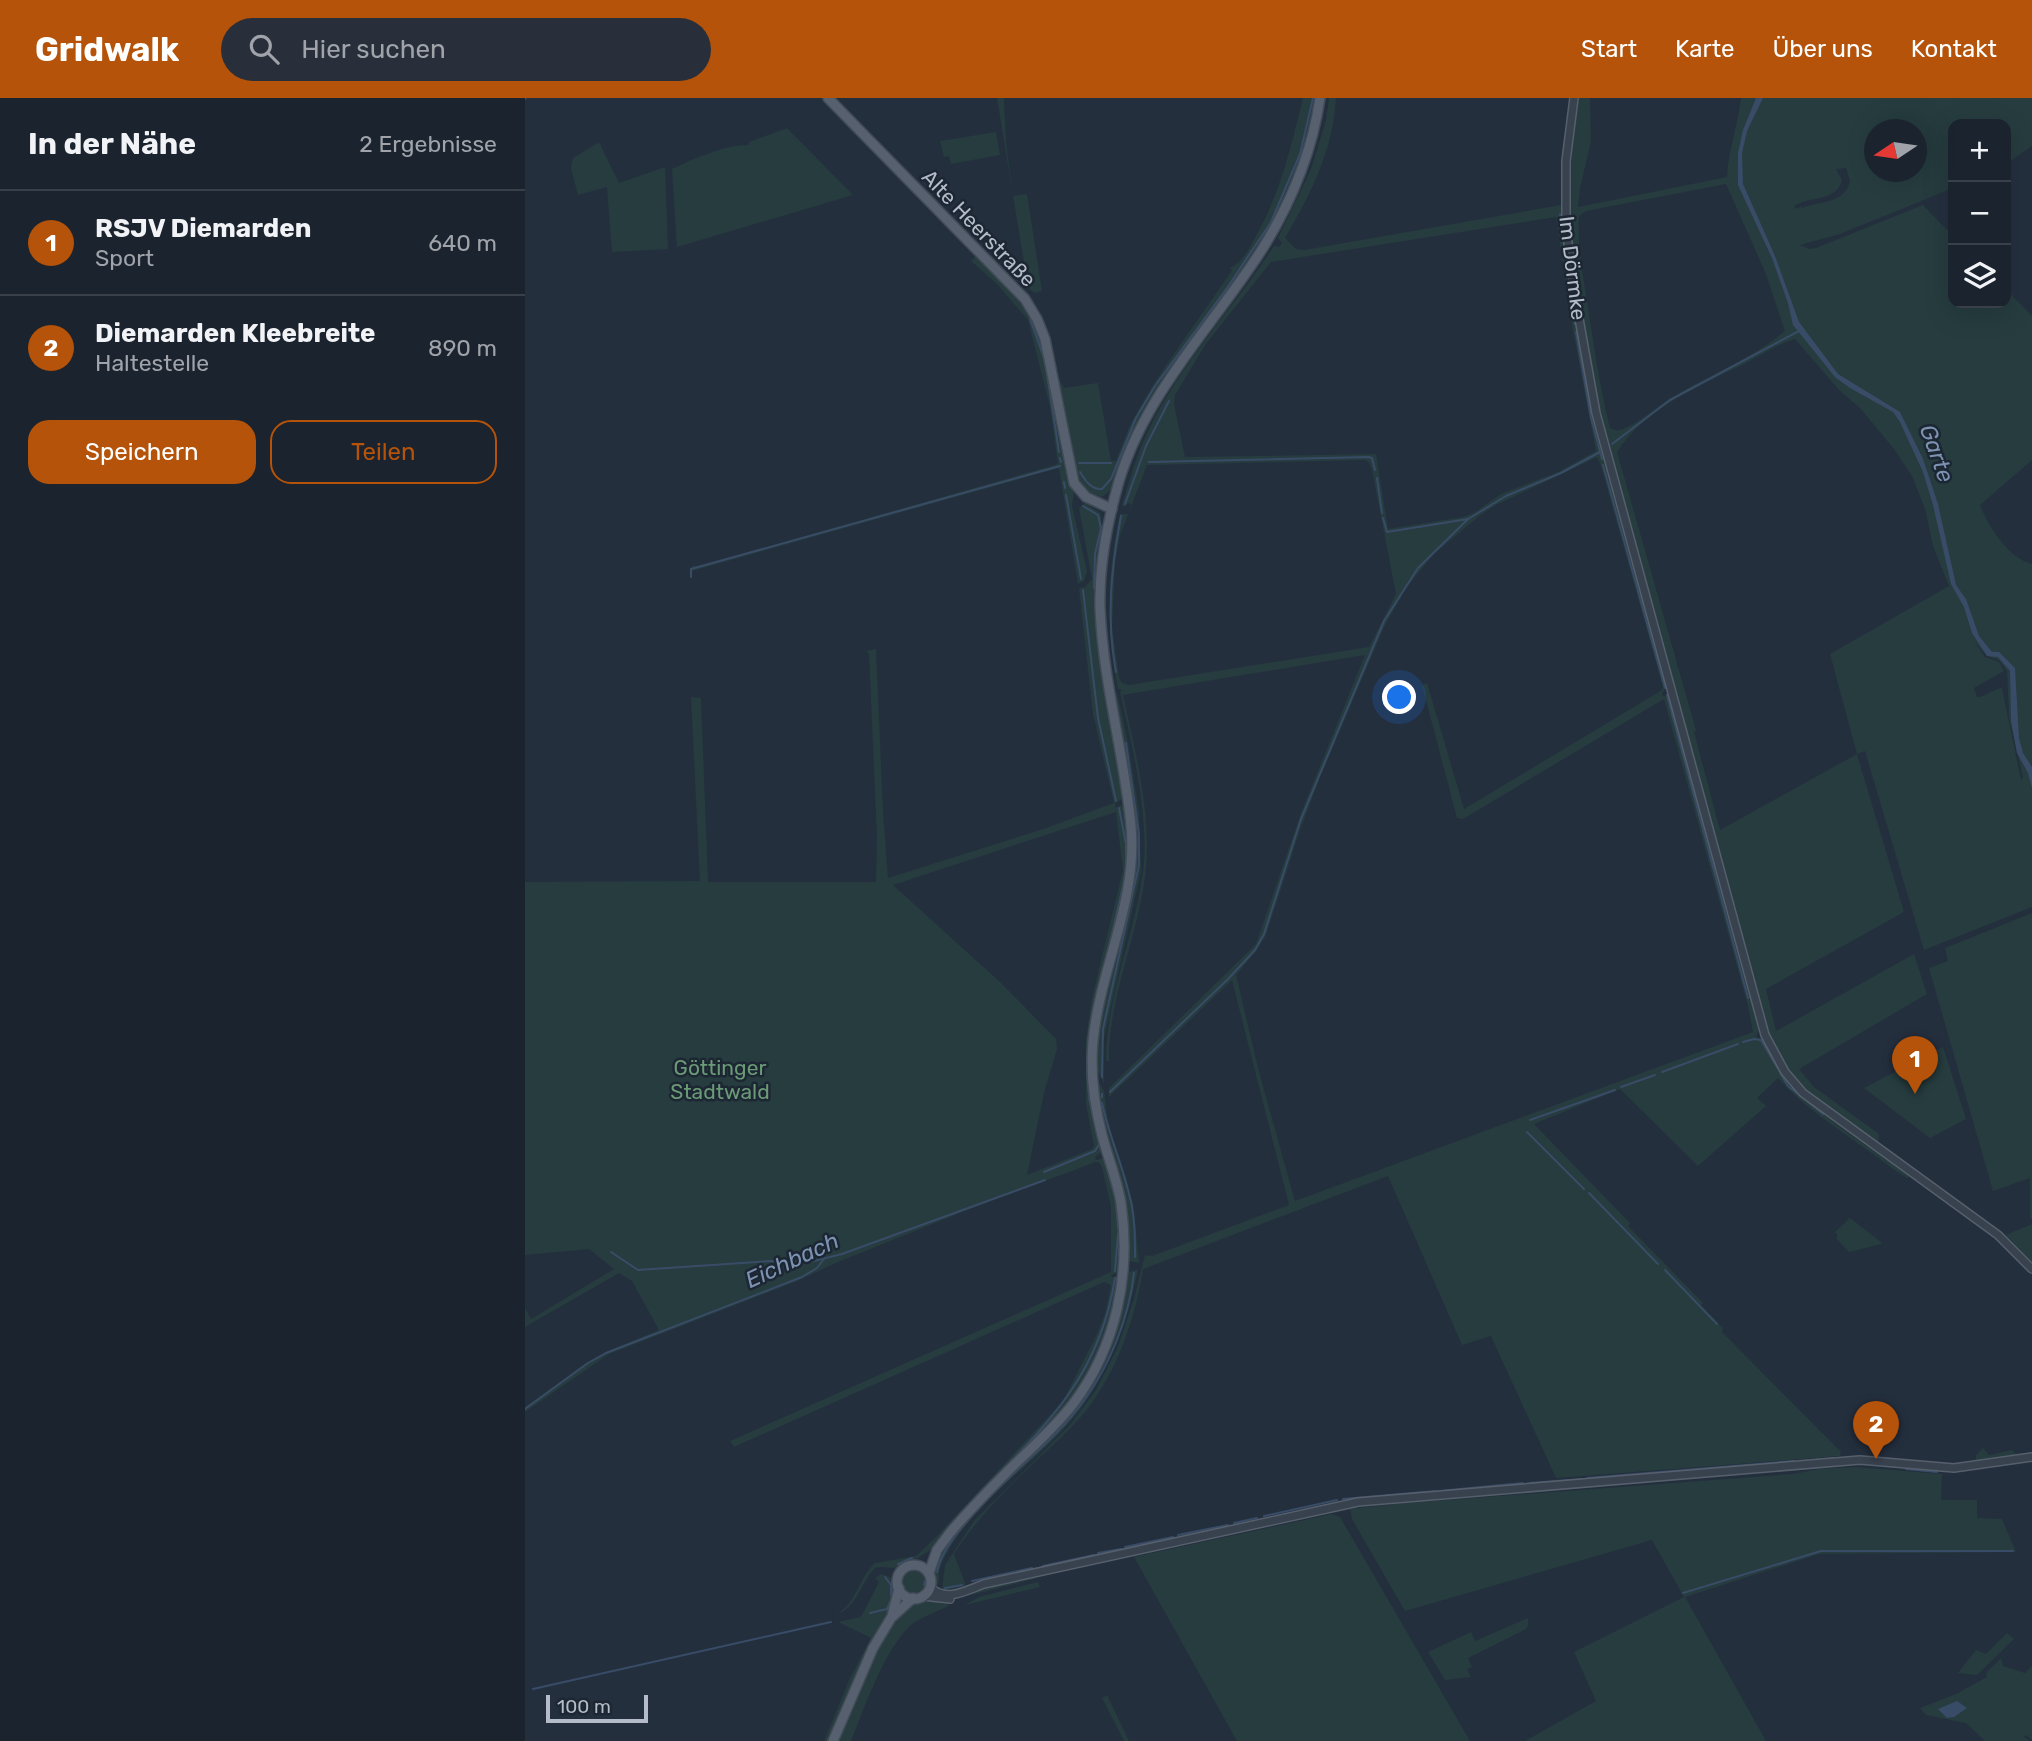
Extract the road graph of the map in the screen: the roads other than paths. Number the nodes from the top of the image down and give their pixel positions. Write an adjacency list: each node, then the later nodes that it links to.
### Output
1 (828, 98): 4 (main road, Alte Heerstraße)
2 (1320, 98): 4 (main road)
3 (1574, 98): 5 (street, Im Dörmke)
4 (1112, 509): 7 (main road)
5 (2032, 1269)
6 (2032, 1457): 12 (street)
7 (937, 1550): 8 (main road); 9 (main road)
8 (916, 1565): 9 (main road); 11 (main road)
9 (929, 1573): 10 (main road)
10 (930, 1587): 12 (street); 13 (main road)
11 (899, 1588): 13 (main road); 14 (main road)
12 (965, 1591): 13 (street)
13 (918, 1597): 14 (main road)
14 (891, 1618): 15 (main road)
15 (833, 1741)

